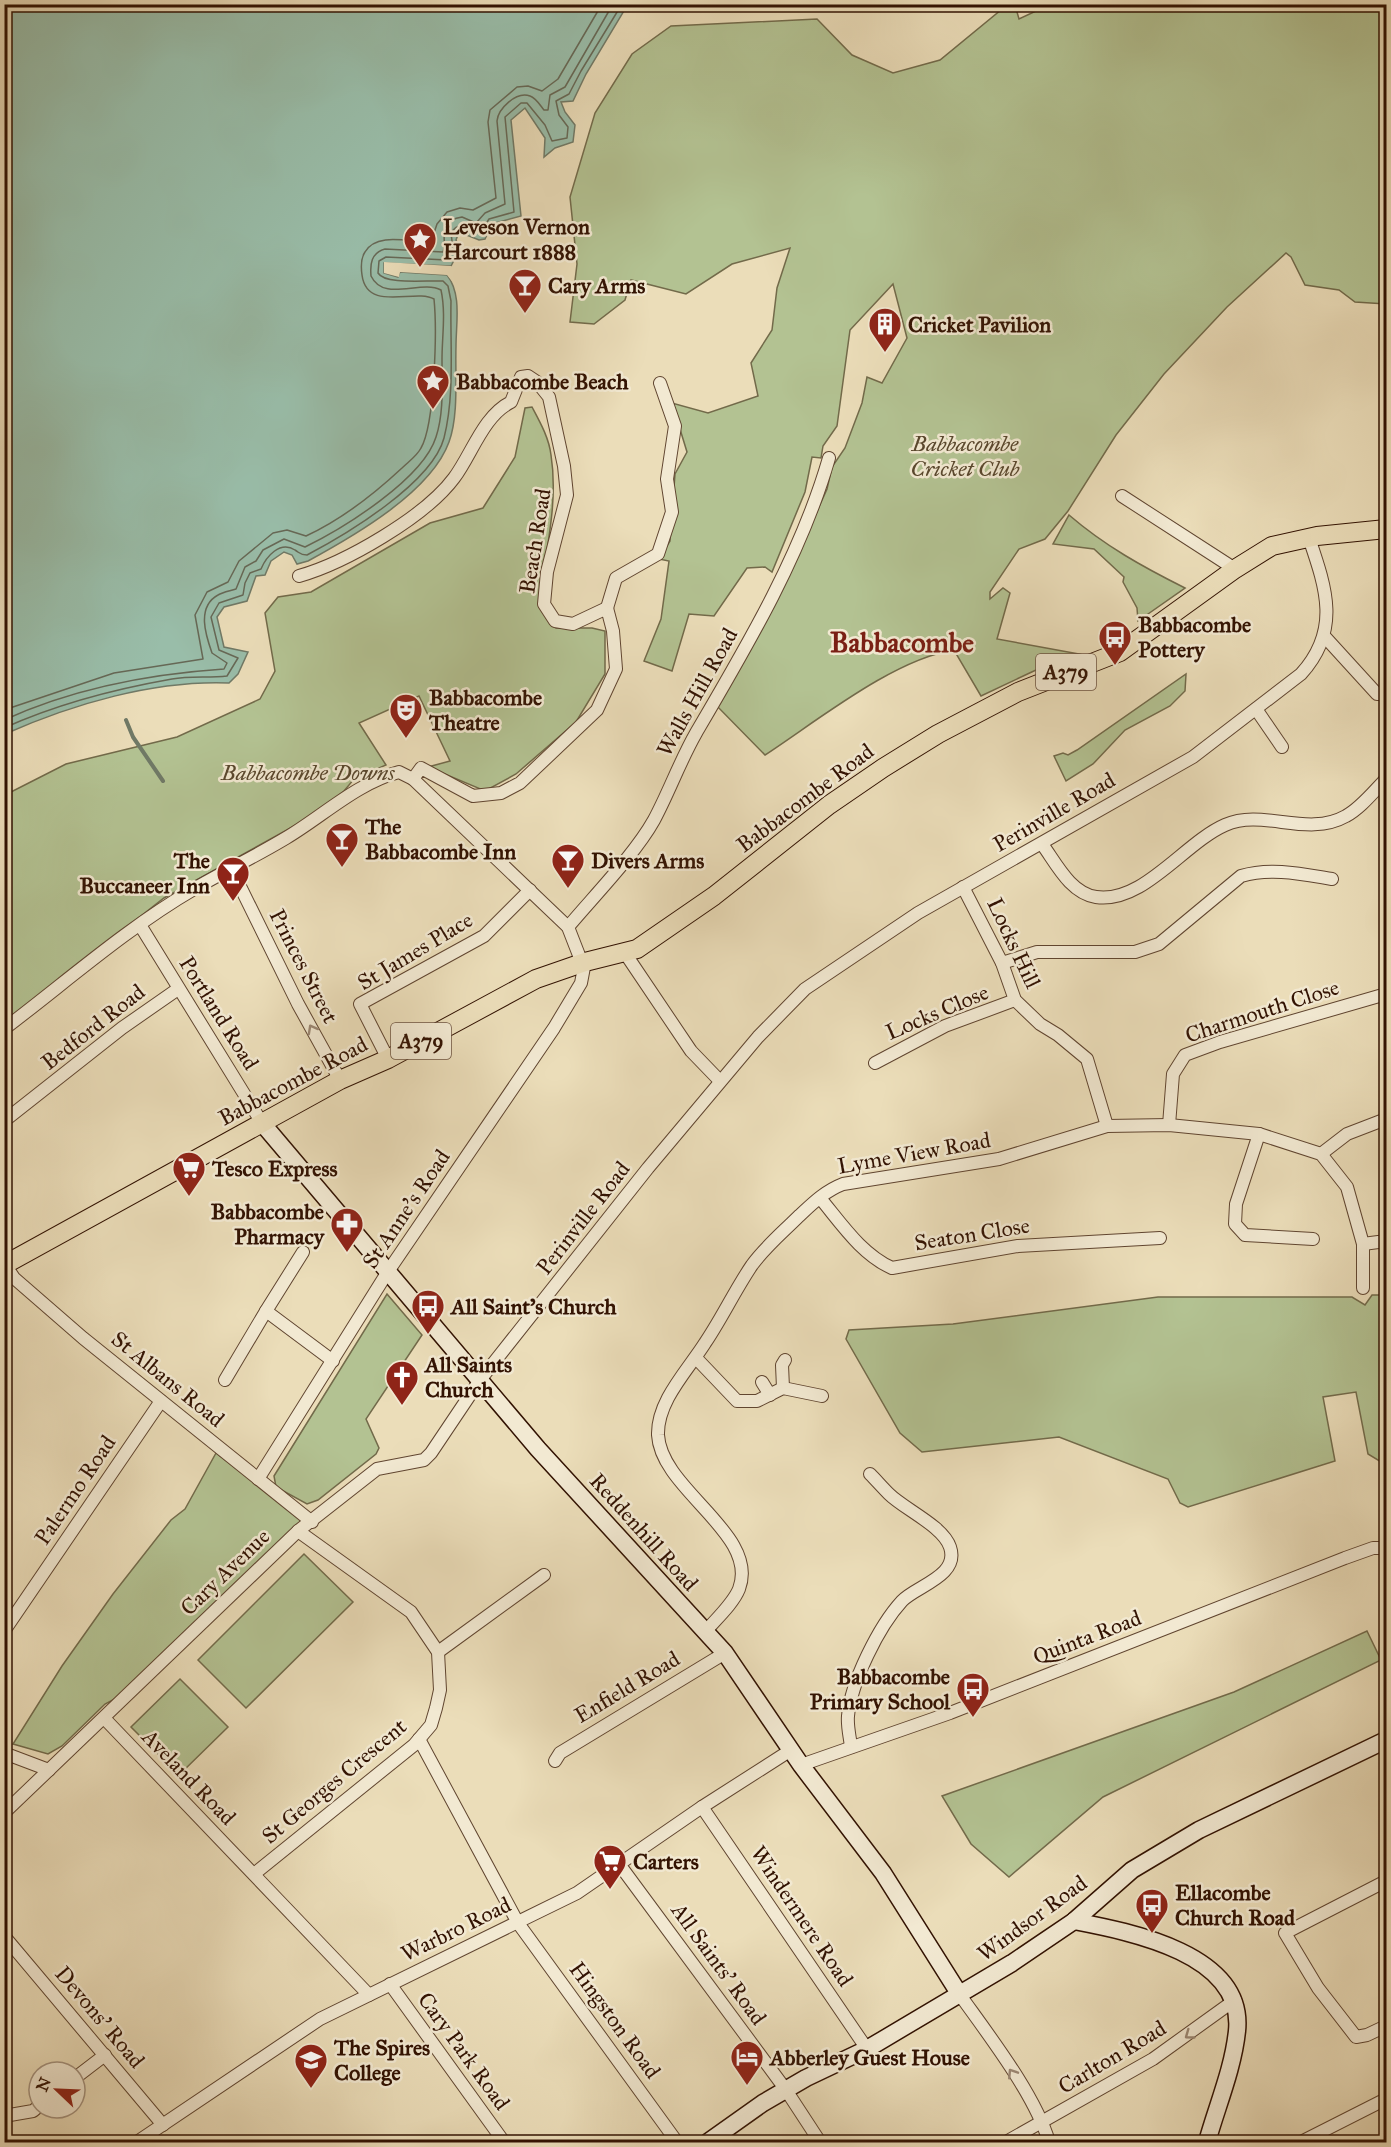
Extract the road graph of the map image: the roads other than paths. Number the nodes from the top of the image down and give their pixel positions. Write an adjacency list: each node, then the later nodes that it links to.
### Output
1 (660, 383): 8 (street)
2 (829, 458): 21 (street, Walls Hill Road)
3 (1122, 496): 6 (street)
4 (1386, 529): 5 (main road, Babbacombe Road / A379)
5 (1309, 538): 6 (main road, Babbacombe Road / A379); 9 (street, Perinville Road)
6 (1234, 569): 22 (main road, Babbacombe Road / A379)
7 (299, 576): 8 (street, Beach Road)
8 (607, 608): 14 (street)
9 (1325, 637): 10 (street); 11 (street, Perinville Road)
10 (1386, 694)
11 (1256, 709): 12 (street); 15 (street, Perinville Road)
12 (1282, 747)
13 (1386, 779): 15 (street)
14 (413, 780): 16 (street); 19 (street)
15 (1042, 844): 18 (street, Perinville Road)
16 (232, 870): 20 (street); 31 (street, Princes Street, one-way to 16)
17 (1332, 879): 24 (street)
18 (963, 887): 24 (street, Locks Hill); 32 (street, Perinville Road)
19 (530, 890): 21 (street); 29 (street, St James Place)
20 (140, 925): 25 (street, Portland Road); 28 (street)
21 (568, 927): 23 (street)
22 (625, 953): 23 (main road, Babbacombe Road / A379); 32 (street)
23 (583, 963): 29 (main road, Babbacombe Road / A379); 47 (street, St Anne's Road)
24 (1002, 963): 27 (street, Locks Hill)
25 (178, 989): 34 (street, Bedford Road); 35 (street, Portland Road)
26 (1386, 994): 36 (street, Charmouth Close)
27 (1015, 1000): 30 (street, Locks Close); 37 (street, Locks Hill)
28 (4, 1029)
29 (388, 1059): 31 (main road, Babbacombe Road / A379)
30 (875, 1062)
31 (340, 1080): 35 (main road, Babbacombe Road / A379)
32 (720, 1082): 54 (street, Perinville Road)
33 (1386, 1119): 39 (street)
34 (4, 1121)
35 (262, 1123): 46 (main road, Babbacombe Road / A379); 47 (street, Reddenhill Road)
36 (1169, 1125): 37 (street, Lyme View Road); 38 (street, Lyme View Road)
37 (1107, 1126): 40 (street, Lyme View Road)
38 (1259, 1134): 39 (street, Lyme View Road); 42 (street)
39 (1321, 1154): 44 (street)
40 (820, 1198): 41 (street, Seaton Close); 50 (street, Lyme View Road)
41 (1160, 1238)
42 (1313, 1239)
43 (1386, 1241): 44 (street)
44 (1363, 1244): 48 (street)
45 (303, 1252): 49 (street)
46 (5, 1264): 59 (street, St Albans Road)
47 (387, 1273): 52 (street, St Anne's Road); 54 (street, Reddenhill Road)
48 (1363, 1288)
49 (266, 1311): 52 (street); 53 (street)
50 (696, 1358): 57 (street); 67 (street, Lyme View Road)
51 (785, 1360): 56 (street)
52 (333, 1361): 61 (street, St Anne's Road)
53 (225, 1380)
54 (480, 1380): 62 (street, Cary Avenue); 67 (street, Reddenhill Road)
55 (762, 1382): 57 (street)
56 (783, 1388): 57 (street); 58 (street)
57 (770, 1395)
58 (822, 1396)
59 (160, 1401): 61 (street, St Albans Road); 66 (street, Palermo Road)
60 (870, 1474): 73 (street)
61 (258, 1479): 62 (street, St Albans Road)
62 (312, 1522): 63 (street, Cary Avenue)
63 (298, 1531): 68 (street); 70 (street, Cary Avenue)
64 (1386, 1548): 73 (street, Quinta Road)
65 (544, 1575): 68 (street)
66 (4, 1631)
67 (705, 1632): 69 (street, Reddenhill Road)
68 (438, 1652): 71 (street, St Georges Crescent)
69 (725, 1653): 74 (street, Reddenhill Road); 76 (street, Enfield Road)
70 (105, 1718): 78 (street, Cary Avenue); 82 (street, Aveland Road)
71 (419, 1739): 82 (street, St Georges Crescent); 85 (street, Hingston Road)
72 (1385, 1744): 84 (street, Windsor Road)
73 (851, 1748): 77 (street, Quinta Road)
74 (791, 1750): 77 (street, Reddenhill Road); 79 (street, Warbro Road)
75 (4, 1753): 78 (street)
76 (555, 1761)
77 (801, 1765): 89 (street, Reddenhill Road)
78 (49, 1770): 80 (street, Cary Avenue)
79 (702, 1807): 81 (street, Warbro Road); 92 (street, Windermere Road)
80 (4, 1813)
81 (619, 1864): 85 (street, Warbro Road); 95 (street, All Saints' Road)
82 (254, 1874): 88 (street, Aveland Road)
83 (1386, 1881): 91 (street)
84 (1074, 1921): 89 (street, Windsor Road); 90 (street)
85 (518, 1923): 87 (street, Warbro Road); 103 (street, Hingston Road)
86 (4, 1936): 93 (street, Devons' Road)
87 (390, 1984): 88 (street, Warbro Road); 102 (street, Cary Park Road)
88 (369, 1995): 100 (street, Warbro Road)
89 (960, 1995): 92 (street, Windsor Road); 99 (street, one-way to 89)
90 (1235, 2000): 99 (street, Carlton Road, one-way to 99); 108 (street)
91 (1386, 2026)
92 (867, 2049): 95 (street, Windsor Road)
93 (105, 2055): 94 (street); 100 (street, Devons' Road)
94 (87, 2069)
95 (786, 2090): 104 (street, Windsor Road); 105 (street, All Saints' Road)
96 (1386, 2099): 109 (street)
97 (27, 2112): 98 (street)
98 (4, 2116)
99 (1043, 2123): 106 (street, Carlton Road); 107 (street)
100 (163, 2125): 101 (street, Warbro Road)
101 (137, 2142)
102 (504, 2142)
103 (677, 2142)
104 (708, 2142)
105 (820, 2142)
106 (1006, 2142)
107 (1049, 2142)
108 (1207, 2142)
109 (1301, 2142)

